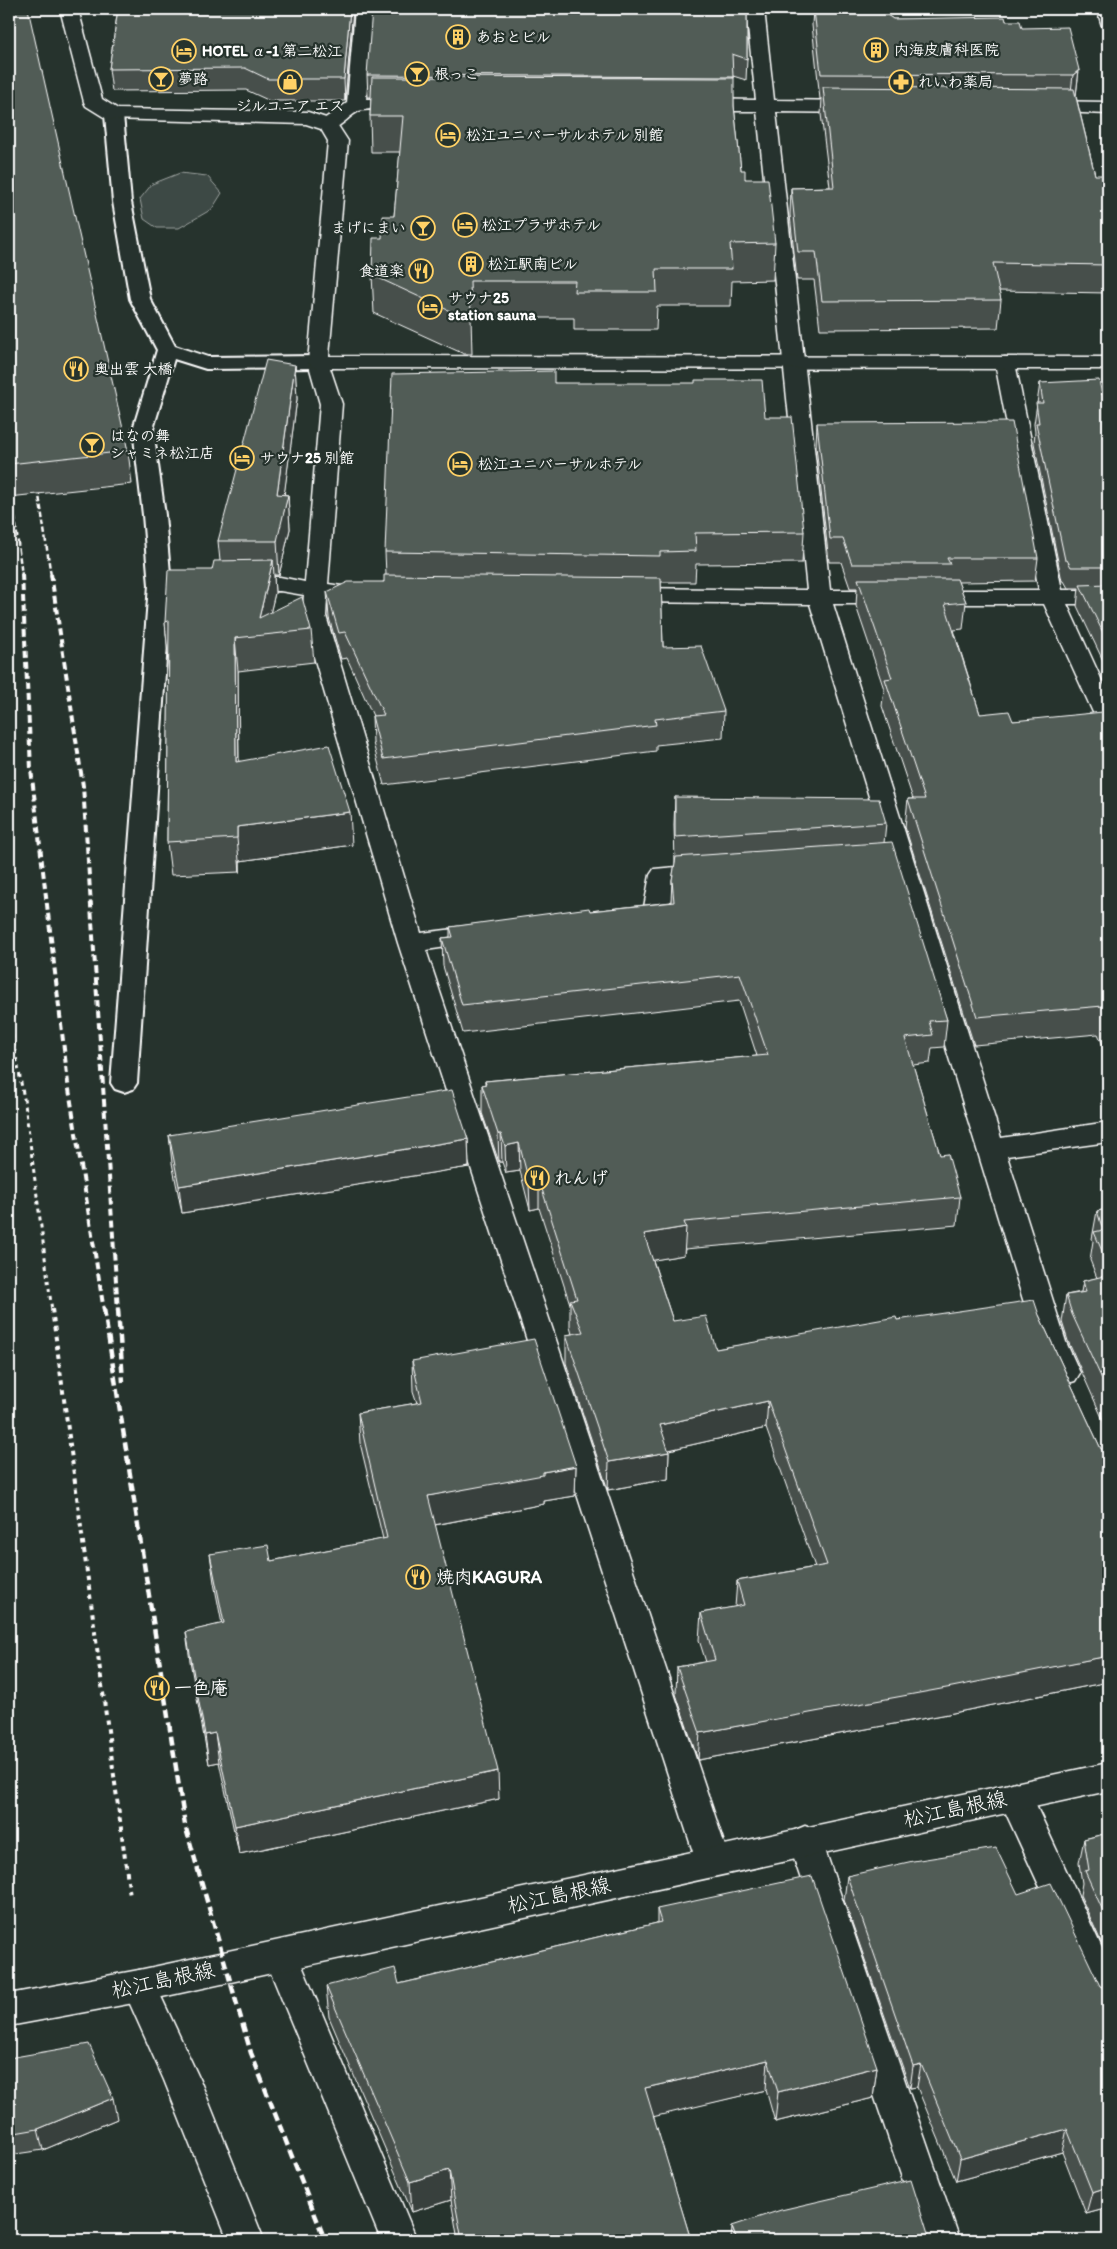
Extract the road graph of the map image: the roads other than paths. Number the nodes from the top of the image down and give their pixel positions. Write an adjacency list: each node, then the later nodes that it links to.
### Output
1 (69, 9): 13 (street)
2 (364, 9): 6 (street)
3 (755, 9): 9 (street)
4 (1106, 9): 5 (street)
5 (1108, 22)
6 (356, 105): 7 (street); 14 (street)
7 (426, 105)
8 (684, 105): 9 (street)
9 (765, 107): 10 (street); 17 (street)
10 (873, 107)
11 (1020, 108): 12 (street)
12 (1108, 108)
13 (114, 114): 14 (street); 15 (lane)
14 (328, 125): 16 (street)
15 (167, 350): 16 (lane); 20 (lane)
16 (318, 362): 17 (street); 21 (street)
17 (792, 363): 18 (street); 24 (street)
18 (1005, 363): 19 (street); 25 (street)
19 (1108, 363)
20 (160, 586): 21 (street); 32 (lane)
21 (317, 591): 22 (street); 31 (street)
22 (357, 591)
23 (603, 594): 24 (street)
24 (819, 597): 25 (street); 34 (street)
25 (1052, 597): 26 (street); 27 (street)
26 (1108, 597)
27 (1108, 719)
28 (732, 870): 29 (street)
29 (606, 920)
30 (499, 933): 31 (street)
31 (411, 943): 39 (street)
32 (124, 1083)
33 (1108, 1132): 34 (street)
34 (990, 1149): 35 (street)
35 (1075, 1396)
36 (1108, 1777): 37 (street, 松江島根線)
37 (1015, 1796): 38 (street, 松江島根線); 42 (street)
38 (805, 1841): 39 (street, 松江島根線); 46 (street)
39 (713, 1861): 40 (street, 松江島根線)
40 (281, 1956): 41 (street, 松江島根線); 45 (street)
41 (140, 1986): 43 (street, 松江島根線); 44 (street)
42 (1108, 1998)
43 (9, 2010)
44 (246, 2240)
45 (399, 2240)
46 (942, 2240)

